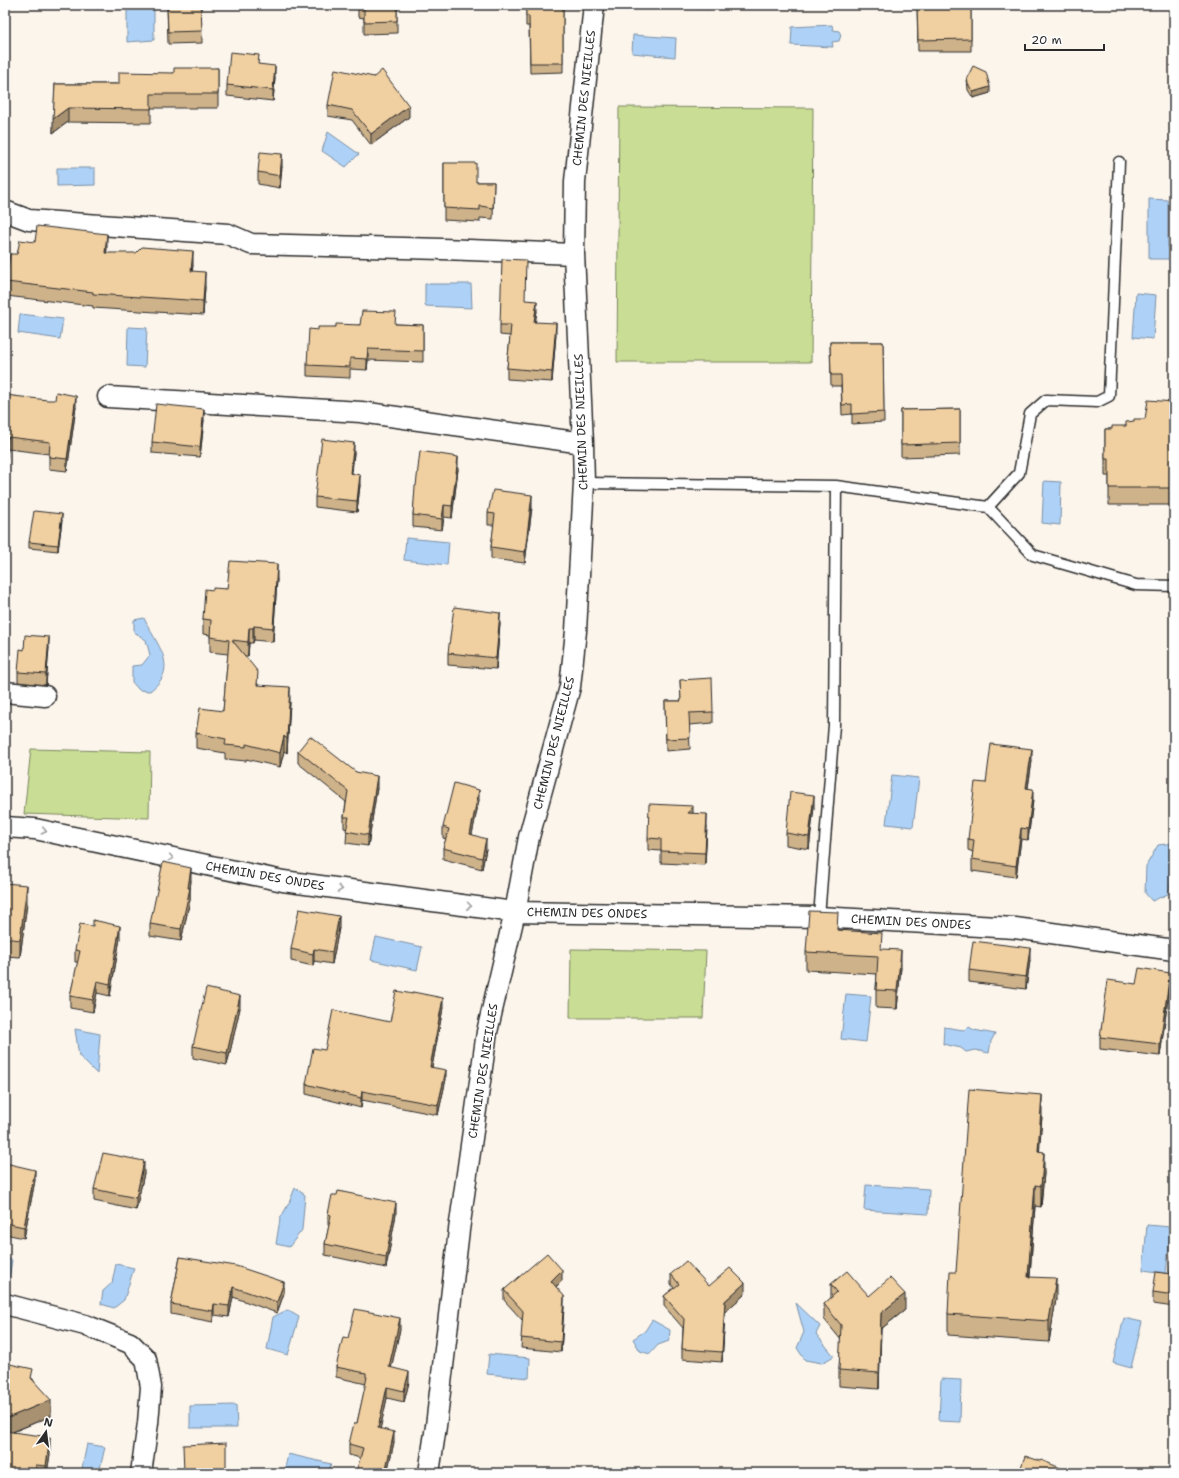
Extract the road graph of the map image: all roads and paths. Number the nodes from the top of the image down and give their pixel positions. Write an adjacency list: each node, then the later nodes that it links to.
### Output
1 (594, 5): 4 (street, CHEMIN DES NIEILLES)
2 (1118, 162): 9 (lane)
3 (5, 212): 4 (street)
4 (574, 254): 6 (street, CHEMIN DES NIEILLES)
5 (108, 397): 6 (street)
6 (584, 443): 7 (street, CHEMIN DES NIEILLES)
7 (584, 483): 8 (lane); 14 (street, CHEMIN DES NIEILLES)
8 (836, 486): 9 (lane); 15 (lane)
9 (988, 507): 10 (lane)
10 (1174, 586)
11 (5, 692): 12 (street)
12 (45, 696)
13 (5, 827): 14 (street, CHEMIN DES ONDES, one-way to 14)
14 (515, 912): 15 (street, CHEMIN DES ONDES); 19 (street, CHEMIN DES NIEILLES)
15 (819, 917): 16 (street, CHEMIN DES ONDES)
16 (1174, 950)
17 (5, 1304): 18 (street)
18 (140, 1473)
19 (429, 1473)

